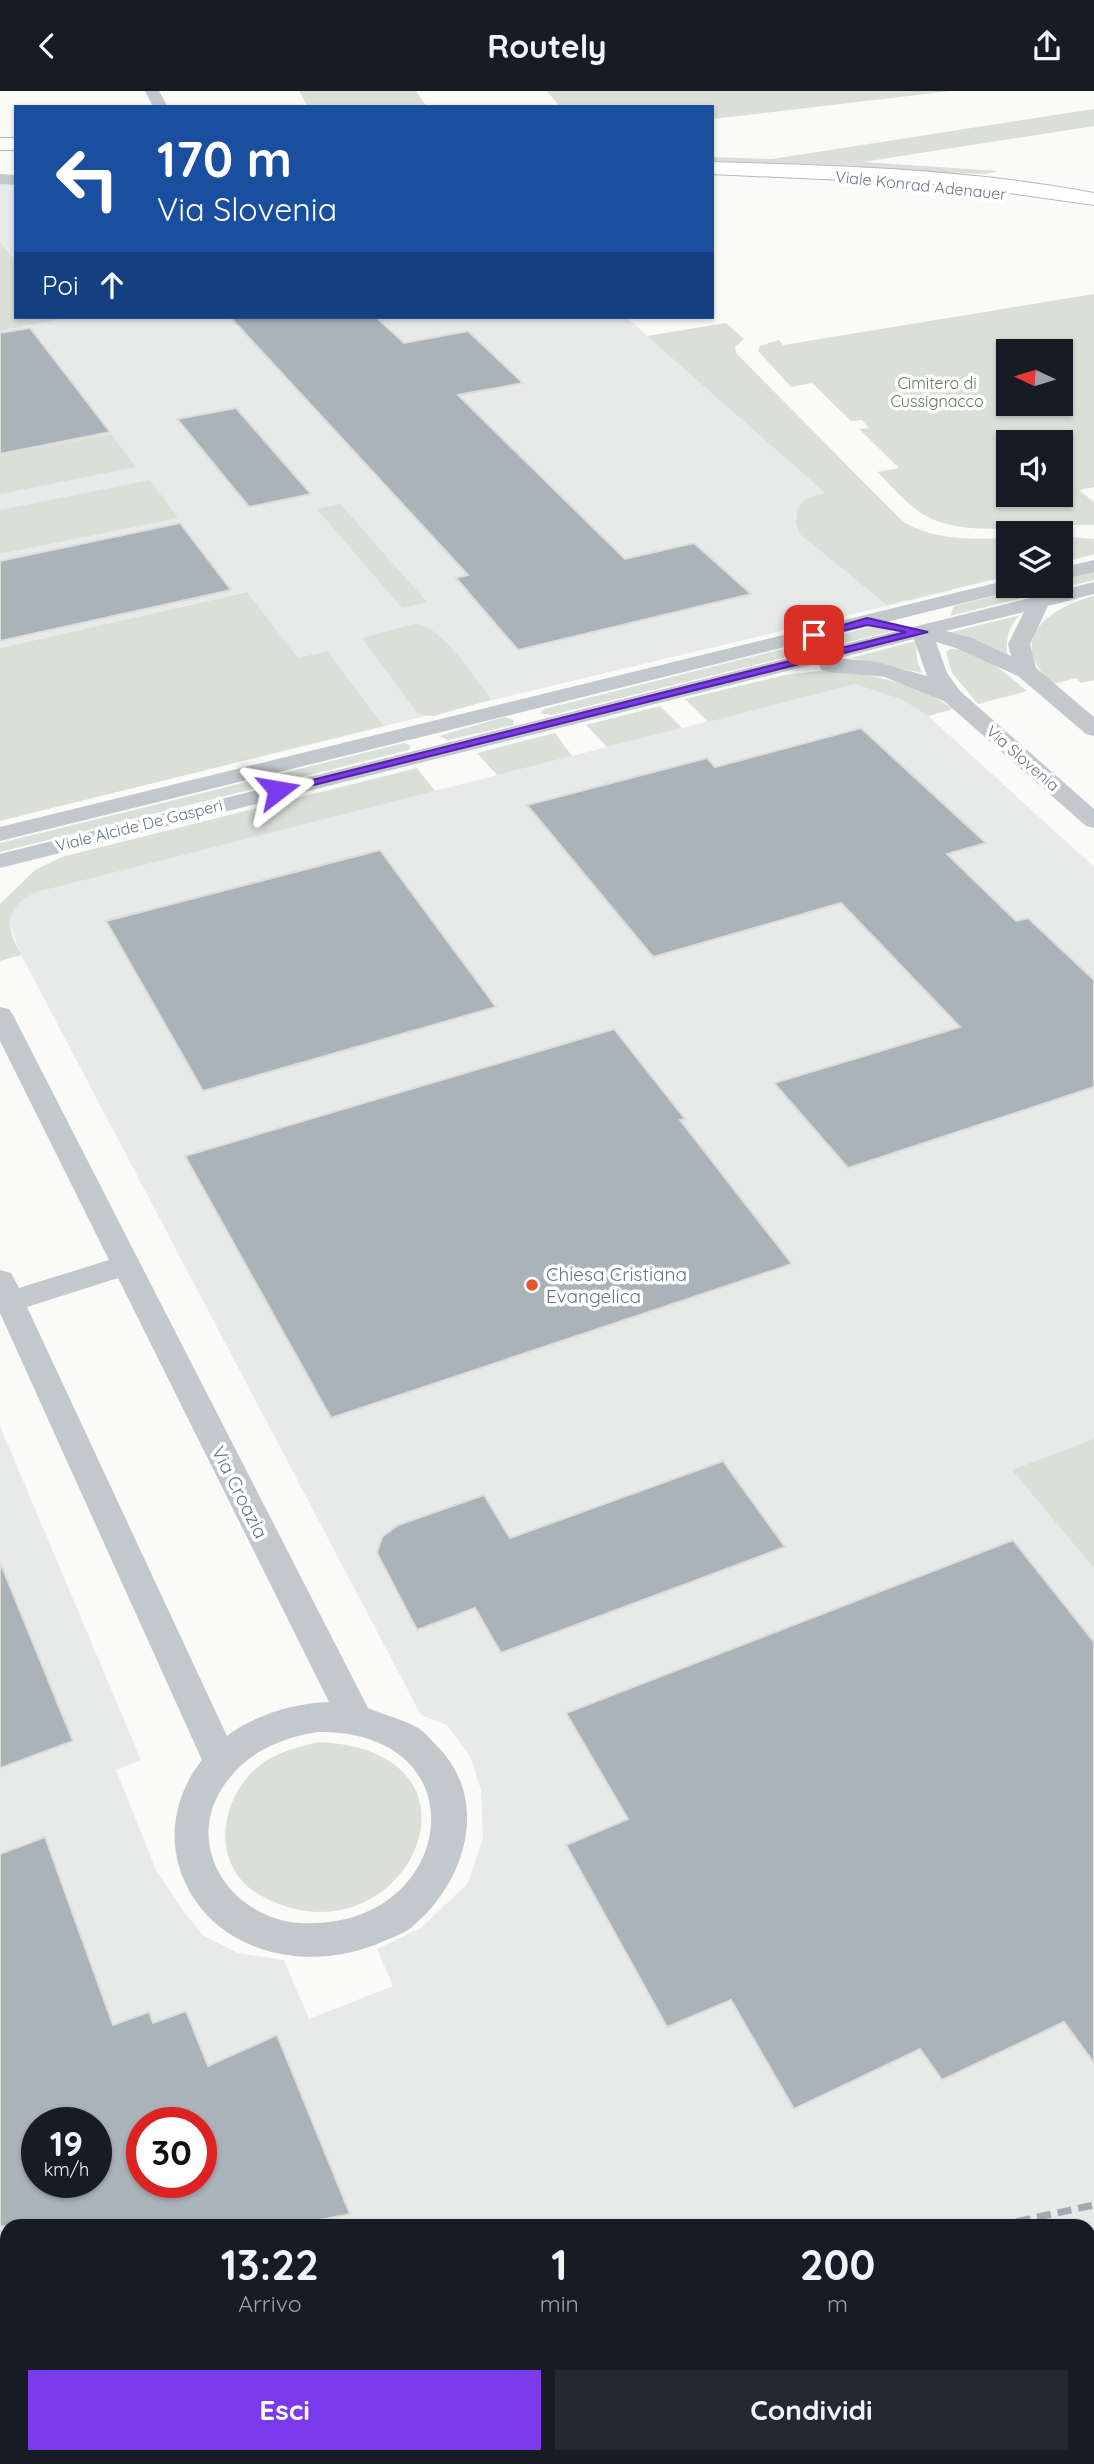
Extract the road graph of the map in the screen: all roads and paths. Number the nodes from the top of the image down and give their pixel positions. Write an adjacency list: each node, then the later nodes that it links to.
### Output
1 (714, 168): 2 (main road, Viale Konrad Adenauer)
2 (748, 170): 3 (main road, Viale Konrad Adenauer); 4 (main road, Viale Konrad Adenauer)
3 (1094, 199)
4 (1094, 208)
5 (1094, 566): 6 (street)
6 (1073, 571)
7 (1094, 588): 9 (street, Viale Alcide De Gasperi)
8 (996, 589): 10 (street, Viale Alcide De Gasperi)
9 (1040, 601): 12 (street, Viale Alcide De Gasperi); 14 (street)
10 (945, 602): 11 (street, Viale Alcide De Gasperi); 12 (street)
11 (867, 621): 12 (street); 18 (street, Viale Alcide De Gasperi)
12 (922, 632): 13 (street, Viale Alcide De Gasperi); 14 (street); 15 (street, Via Slovenia)
13 (782, 668): 15 (street, Via Slovenia); 19 (street, Viale Alcide De Gasperi)
14 (1026, 671): 16 (street)
15 (952, 696): 17 (street, Via Slovenia)
16 (1094, 729)
17 (1094, 821)
18 (0, 834)
19 (35, 852): 20 (street, Viale Alcide De Gasperi); 21 (street)
20 (0, 861)
21 (0, 880)
22 (0, 1015): 23 (street, Via Croazia)
23 (126, 1265): 24 (street); 25 (street, Via Croazia)
24 (5, 1291): 26 (street)
25 (355, 1718): 26 (street); 26 (street)
26 (221, 1762)

